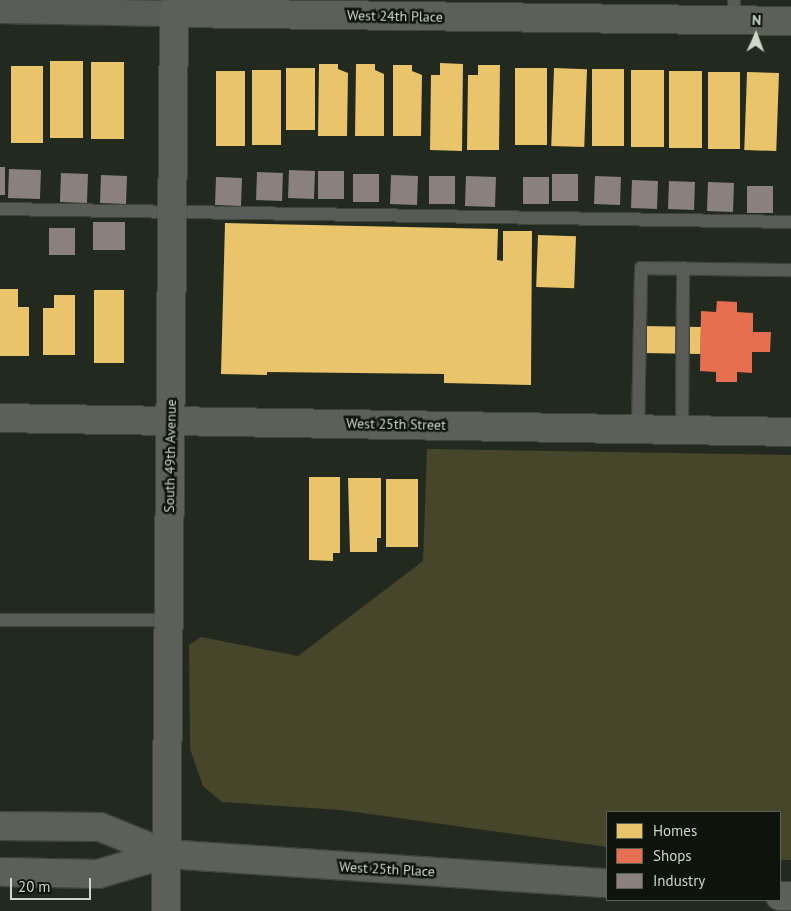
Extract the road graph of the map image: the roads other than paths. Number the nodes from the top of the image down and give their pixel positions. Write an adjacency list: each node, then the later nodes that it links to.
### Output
1 (174, 6): 2 (street, West 24th Place); 3 (street, West 24th Place); 6 (street, South 49th Avenue)
2 (0, 10)
3 (734, 10): 4 (street, West 24th Place)
4 (791, 21)
5 (0, 209): 6 (lane)
6 (173, 212): 7 (lane); 11 (street, South 49th Avenue)
7 (791, 222)
8 (683, 268): 9 (lane); 12 (lane); 13 (lane)
9 (791, 270)
10 (0, 418): 11 (street, West 25th Street)
11 (170, 420): 12 (street, West 25th Street); 16 (street, South 49th Avenue)
12 (638, 429): 13 (street, West 25th Street)
13 (682, 430): 14 (street, West 25th Street)
14 (791, 432)
15 (0, 620): 16 (lane)
16 (168, 620): 18 (street, South 49th Avenue)
17 (0, 826): 18 (street, West 25th Place)
18 (166, 854): 19 (street, West 25th Place); 20 (street, West 25th Place); 21 (street, South 49th Avenue)
19 (0, 872)
20 (606, 883)
21 (166, 911)

